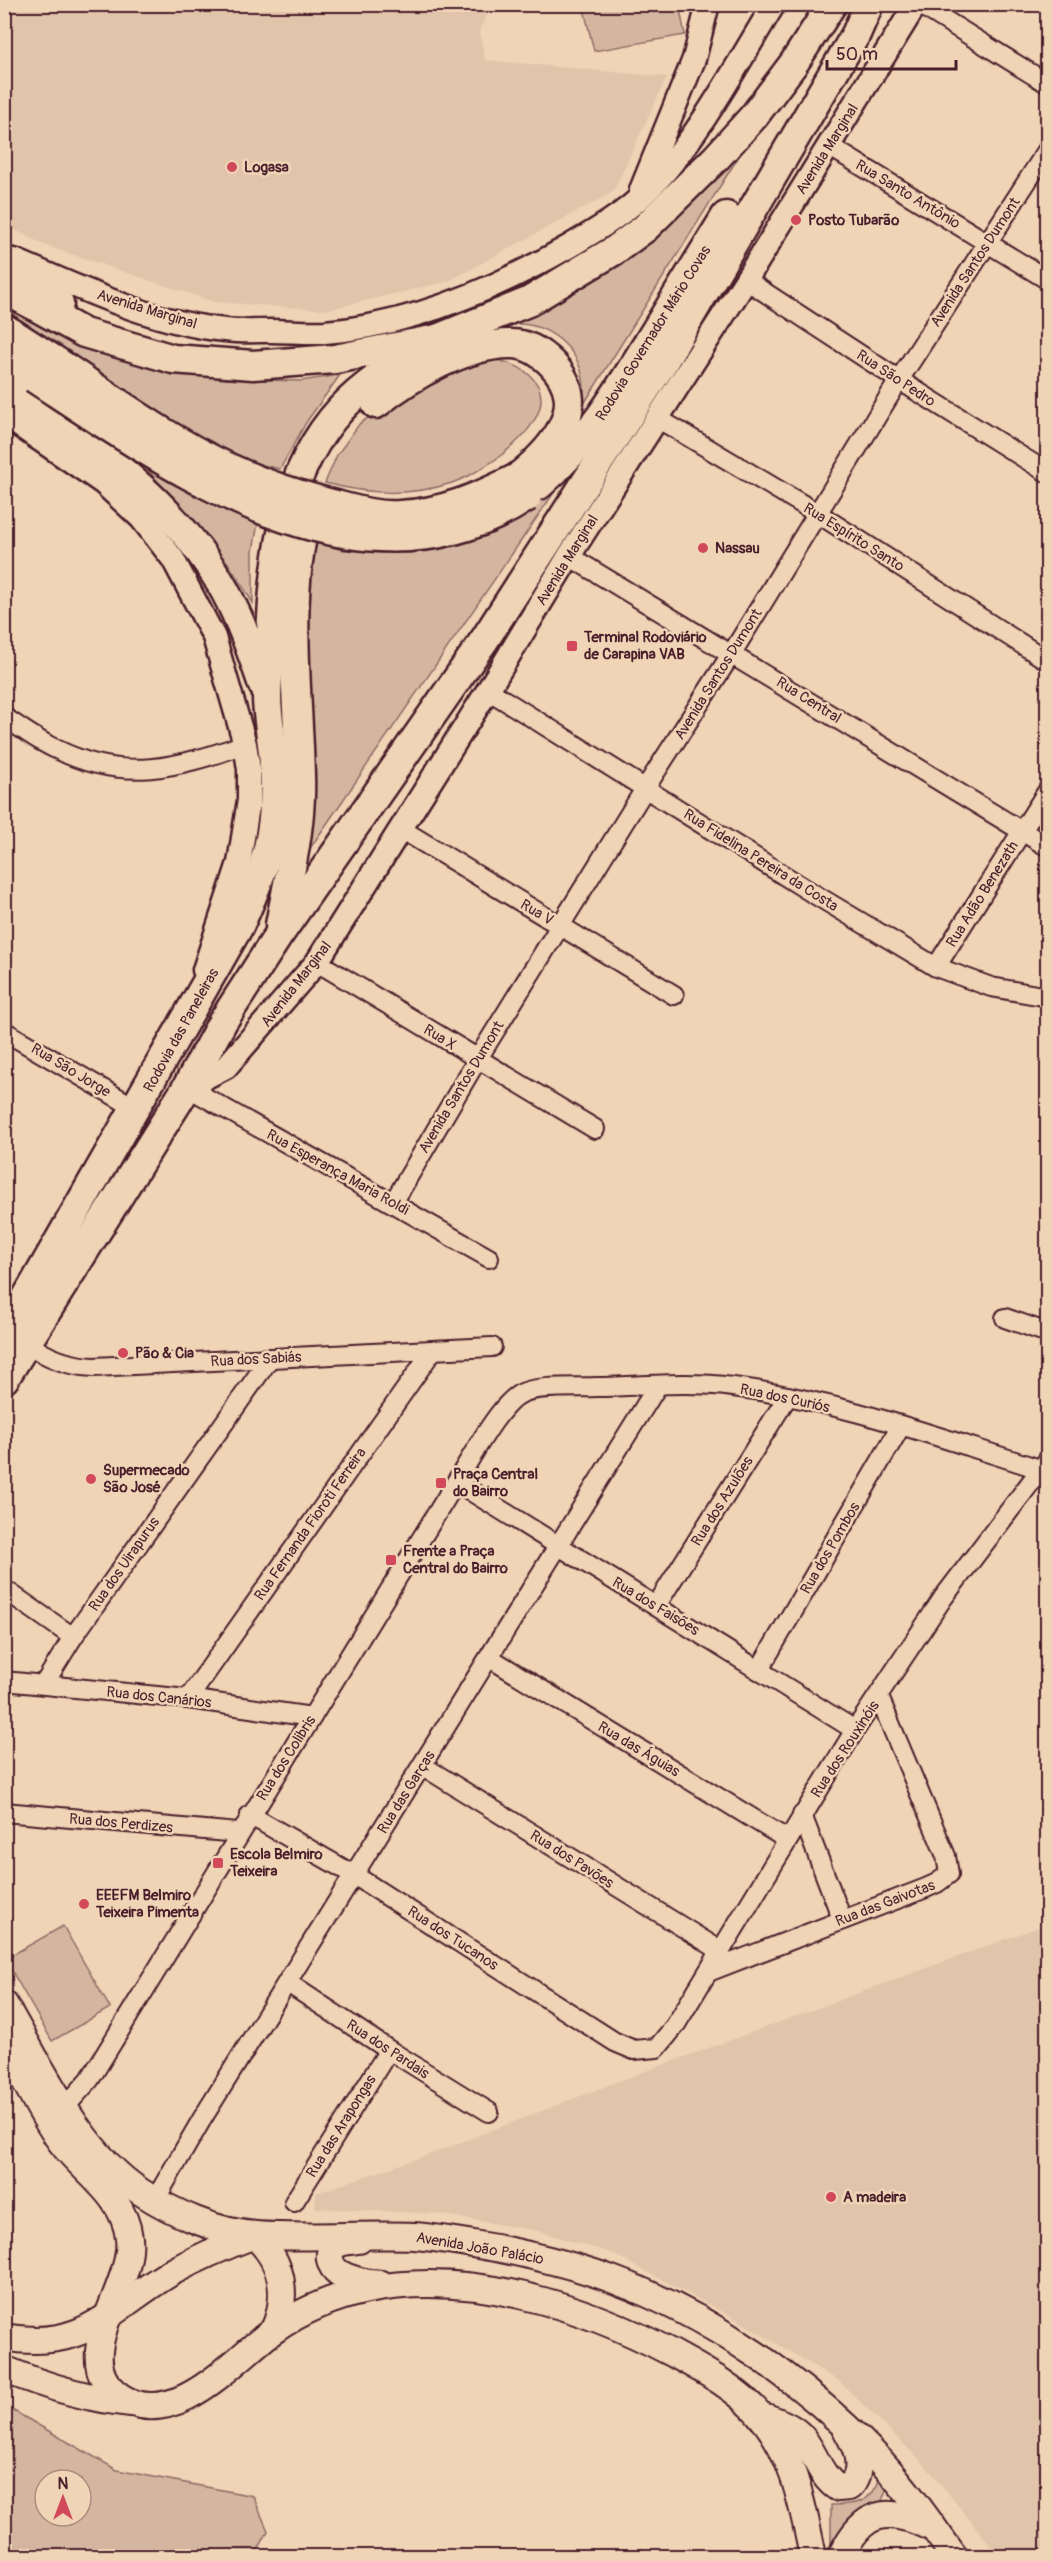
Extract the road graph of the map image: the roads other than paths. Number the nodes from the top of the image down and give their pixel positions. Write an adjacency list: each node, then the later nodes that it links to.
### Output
1 (708, 4): 12 (street)
2 (774, 4): 12 (street, Avenida Marginal)
3 (811, 4): 8 (main road)
4 (832, 4): 8 (main road)
5 (858, 4): 28 (main road, Rodovia Governador Mário Covas)
6 (869, 4): 43 (main road)
7 (918, 4): 9 (street); 10 (street, Avenida Marginal)
8 (794, 63): 19 (main road)
9 (1047, 84)
10 (829, 146): 13 (street, Rua Santo Antônio); 15 (street, Avenida Marginal)
11 (1047, 149): 13 (street, Avenida Santos Dumont)
12 (636, 202): 14 (street, Avenida Marginal)
13 (988, 243): 16 (street, Rua Santo Antônio); 23 (street, Avenida Santos Dumont)
14 (4, 258): 20 (main road)
15 (746, 280): 23 (street, Rua São Pedro); 26 (street, Avenida Marginal)
16 (1047, 280)
17 (4, 290): 20 (main road)
18 (4, 328): 22 (main road)
19 (437, 339): 20 (main road); 34 (main road)
20 (109, 340)
21 (4, 360): 22 (main road)
22 (44, 369): 28 (main road, bridge)
23 (899, 380): 27 (street, Rua São Pedro); 29 (street, Avenida Santos Dumont)
24 (4, 388): 34 (main road)
25 (4, 415): 36 (street)
26 (657, 418): 29 (street, Rua Espírito Santo); 30 (street, Avenida Marginal)
27 (1047, 473)
28 (522, 488): 43 (main road)
29 (817, 513): 31 (street, Avenida Santos Dumont); 32 (street, Rua Espírito Santo)
30 (569, 556): 31 (street, Rua Central); 33 (street, Avenida Marginal)
31 (732, 653): 37 (street, Avenida Santos Dumont); 40 (street, Rua Central)
32 (1047, 661)
33 (488, 690): 37 (street, Rua Fidelina Pereira da Costa); 39 (street, Avenida Marginal)
34 (267, 698): 48 (main road, Rodovia das Paneleiras)
35 (4, 717): 36 (street)
36 (245, 744): 48 (street)
37 (646, 787): 42 (street, Avenida Santos Dumont); 45 (street, Rua Fidelina Pereira da Costa)
38 (1047, 790): 40 (street, Rua Adão Benezath)
39 (401, 828): 42 (street, Rua V); 44 (street, Avenida Marginal)
40 (1022, 831): 41 (street, Rua Central); 45 (street, Rua Adão Benezath)
41 (1047, 847)
42 (560, 925): 46 (street, Rua V); 50 (street, Avenida Santos Dumont)
43 (278, 936): 51 (main road)
44 (317, 962): 50 (street, Rua X); 51 (street, Avenida Marginal)
45 (936, 967): 47 (street, Rua Fidelina Pereira da Costa)
46 (674, 995)
47 (1047, 997)
48 (190, 1014): 52 (main road, Rodovia das Paneleiras)
49 (4, 1031): 52 (street, Rua São Jorge)
50 (477, 1060): 53 (street, Rua X); 54 (street, Avenida Santos Dumont)
51 (187, 1088): 54 (street, Rua Esperança Maria Roldi); 60 (main road)
52 (136, 1109): 60 (main road, Rodovia das Paneleiras)
53 (596, 1129)
54 (393, 1203): 55 (street, Rua Esperança Maria Roldi)
55 (489, 1258)
56 (1005, 1318): 57 (street)
57 (1047, 1333)
58 (492, 1347): 59 (street, Rua dos Sabiás)
59 (433, 1350): 61 (street, Rua dos Sabiás); 77 (street, Rua Fernanda Fioroti Ferreira)
60 (11, 1357): 61 (street, Rua dos Sabiás)
61 (270, 1358): 71 (street, Rua dos Uirapurus)
62 (658, 1385): 63 (street, Rua dos Curiós); 64 (street, Rua dos Curiós); 68 (street, Rua das Garças)
63 (522, 1393): 67 (street, Rua dos Colibris)
64 (788, 1396): 65 (street, Rua dos Curiós); 70 (street, Rua dos Azulões)
65 (901, 1426): 66 (street, Rua dos Curiós); 73 (street, Rua dos Pombos)
66 (1044, 1465): 76 (street, Rua dos Rouxinóis)
67 (456, 1482): 68 (street, Rua dos Faisões); 78 (street, Rua dos Colibris)
68 (557, 1546): 70 (street, Rua dos Faisões); 72 (street, Rua das Garças)
69 (4, 1589): 71 (street)
70 (656, 1606): 73 (street, Rua dos Faisões)
71 (73, 1637): 75 (street, Rua dos Uirapurus)
72 (490, 1658): 80 (street, Rua das Garças); 85 (street, Rua das Águias)
73 (759, 1670): 79 (street, Rua dos Faisões)
74 (4, 1681): 75 (street, Rua dos Canários)
75 (44, 1684): 77 (street, Rua dos Canários)
76 (879, 1697): 79 (street, Rua dos Rouxinóis); 87 (street, Rua das Gaivotas)
77 (188, 1699): 78 (street, Rua dos Canários)
78 (312, 1717): 82 (street, Rua dos Colibris)
79 (855, 1730): 83 (street, Rua dos Rouxinóis)
80 (423, 1766): 86 (street, Rua das Garças); 88 (street, Rua dos Pavões)
81 (4, 1812): 84 (street, Rua dos Perdizes)
82 (250, 1815): 84 (street, Rua dos Colibris); 86 (street, Rua dos Tucanos)
83 (802, 1815): 85 (street, Rua dos Rouxinóis); 87 (street)
84 (238, 1833): 96 (street, Rua dos Colibris)
85 (788, 1840): 88 (street, Rua dos Rouxinóis)
86 (354, 1875): 90 (street, Rua das Garças); 93 (street, Rua dos Tucanos)
87 (842, 1919): 89 (street, Rua das Gaivotas)
88 (721, 1952): 89 (street, Rua dos Rouxinóis)
89 (708, 1972): 93 (street, Rua dos Rouxinóis)
90 (288, 1983): 94 (street, Rua dos Pardais); 97 (street, Rua das Garças)
91 (4, 2004): 96 (main road, Avenida João Palácio)
92 (4, 2042): 96 (main road, Avenida João Palácio)
93 (657, 2048)
94 (389, 2050): 95 (street, Rua dos Pardais); 98 (street, Rua das Arapongas)
95 (489, 2112)
96 (58, 2115): 97 (main road, Avenida João Palácio); 102 (main road, Avenida João Palácio)
97 (155, 2200): 99 (main road, Avenida João Palácio)
98 (294, 2202)
99 (254, 2235): 100 (main road, Avenida João Palácio); 102 (main road); 103 (main road)
100 (417, 2236): 101 (main road); 108 (main road, Avenida João Palácio)
101 (411, 2285): 103 (main road, Avenida João Palácio); 107 (main road, Avenida João Palácio)
102 (109, 2315): 104 (main road); 106 (main road, Avenida João Palácio)
103 (274, 2330): 106 (main road, Avenida João Palácio)
104 (4, 2337)
105 (4, 2369): 106 (main road)
106 (142, 2404)
107 (760, 2415): 108 (main road); 110 (main road, Avenida João Palácio)
108 (843, 2424): 109 (main road, Avenida João Palácio)
109 (934, 2528): 111 (main road); 112 (main road, Avenida João Palácio)
110 (813, 2556)
111 (841, 2556)
112 (954, 2556)

